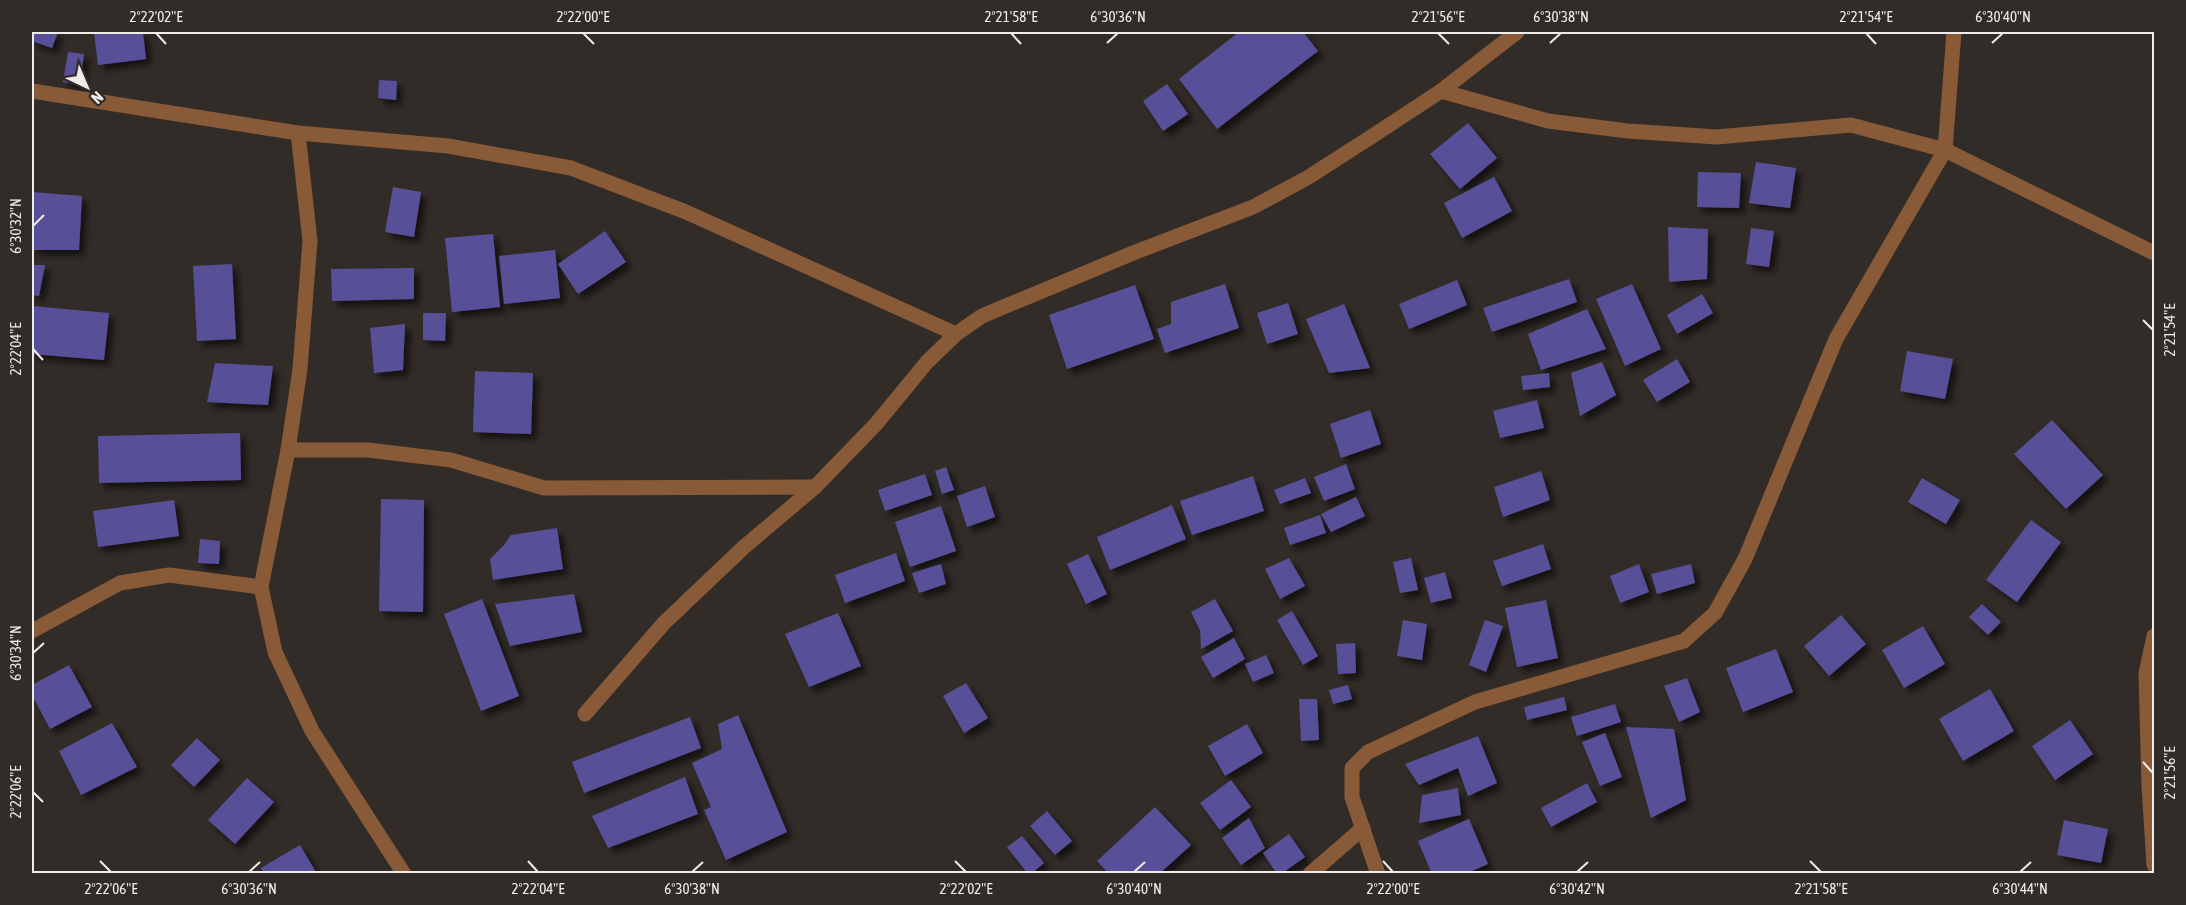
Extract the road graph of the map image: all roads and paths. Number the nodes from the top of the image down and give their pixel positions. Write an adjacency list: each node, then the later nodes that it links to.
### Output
1 (1517, 32): 4 (street)
2 (1954, 32): 6 (street)
3 (32, 91): 5 (street)
4 (1441, 91): 6 (street); 8 (street)
5 (298, 133): 8 (street); 9 (street)
6 (1945, 150): 7 (street); 15 (street)
7 (2154, 253)
8 (956, 334): 10 (street)
9 (288, 450): 10 (street); 11 (street)
10 (815, 487): 14 (street)
11 (261, 587): 12 (street); 18 (street)
12 (32, 631)
13 (2154, 636): 16 (street)
14 (585, 714)
15 (1363, 828): 19 (street); 20 (street)
16 (2153, 829): 17 (street)
17 (2154, 864)
18 (404, 873)
19 (1310, 873)
20 (1377, 873)

